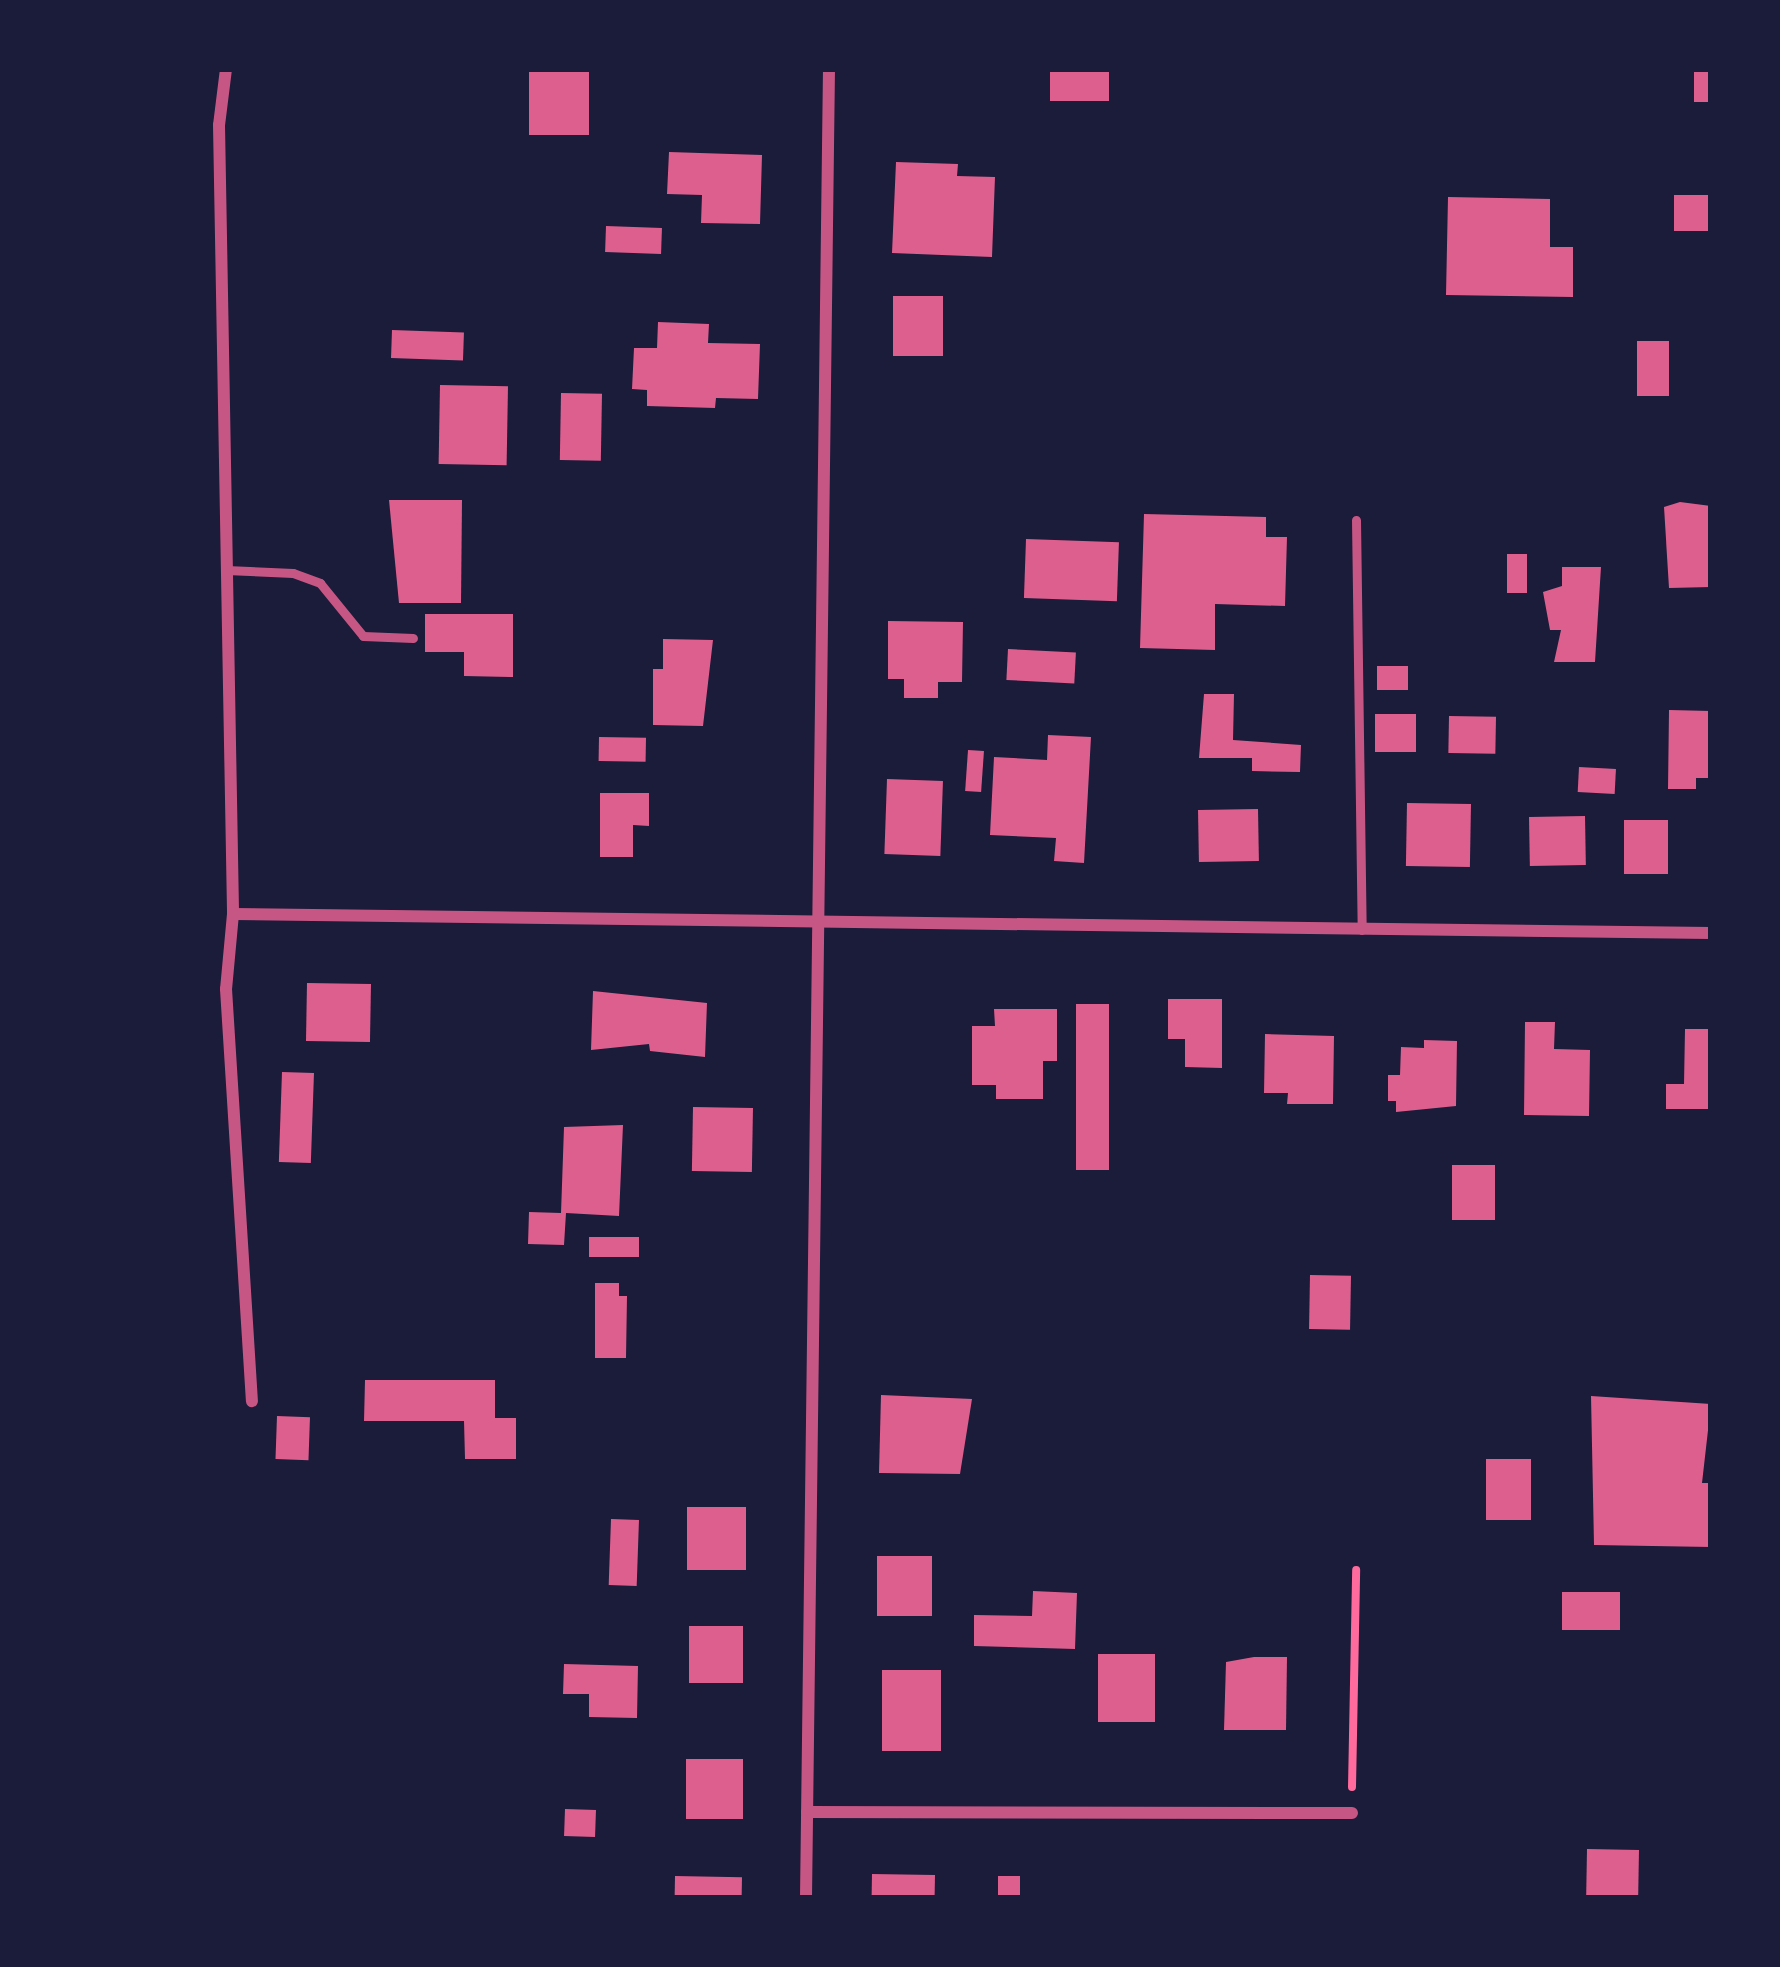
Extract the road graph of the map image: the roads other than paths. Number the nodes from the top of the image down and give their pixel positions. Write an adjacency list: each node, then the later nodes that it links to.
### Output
1 (226, 69): 4 (street)
2 (829, 69): 7 (street)
3 (1356, 520): 8 (lane)
4 (226, 571): 5 (lane); 6 (street)
5 (413, 638)
6 (233, 914): 7 (street); 10 (street)
7 (818, 926): 8 (street); 11 (street)
8 (1362, 930): 9 (street)
9 (1711, 933)
10 (252, 1401)
11 (807, 1812): 12 (street); 13 (street)
12 (1352, 1813)
13 (806, 1898)

